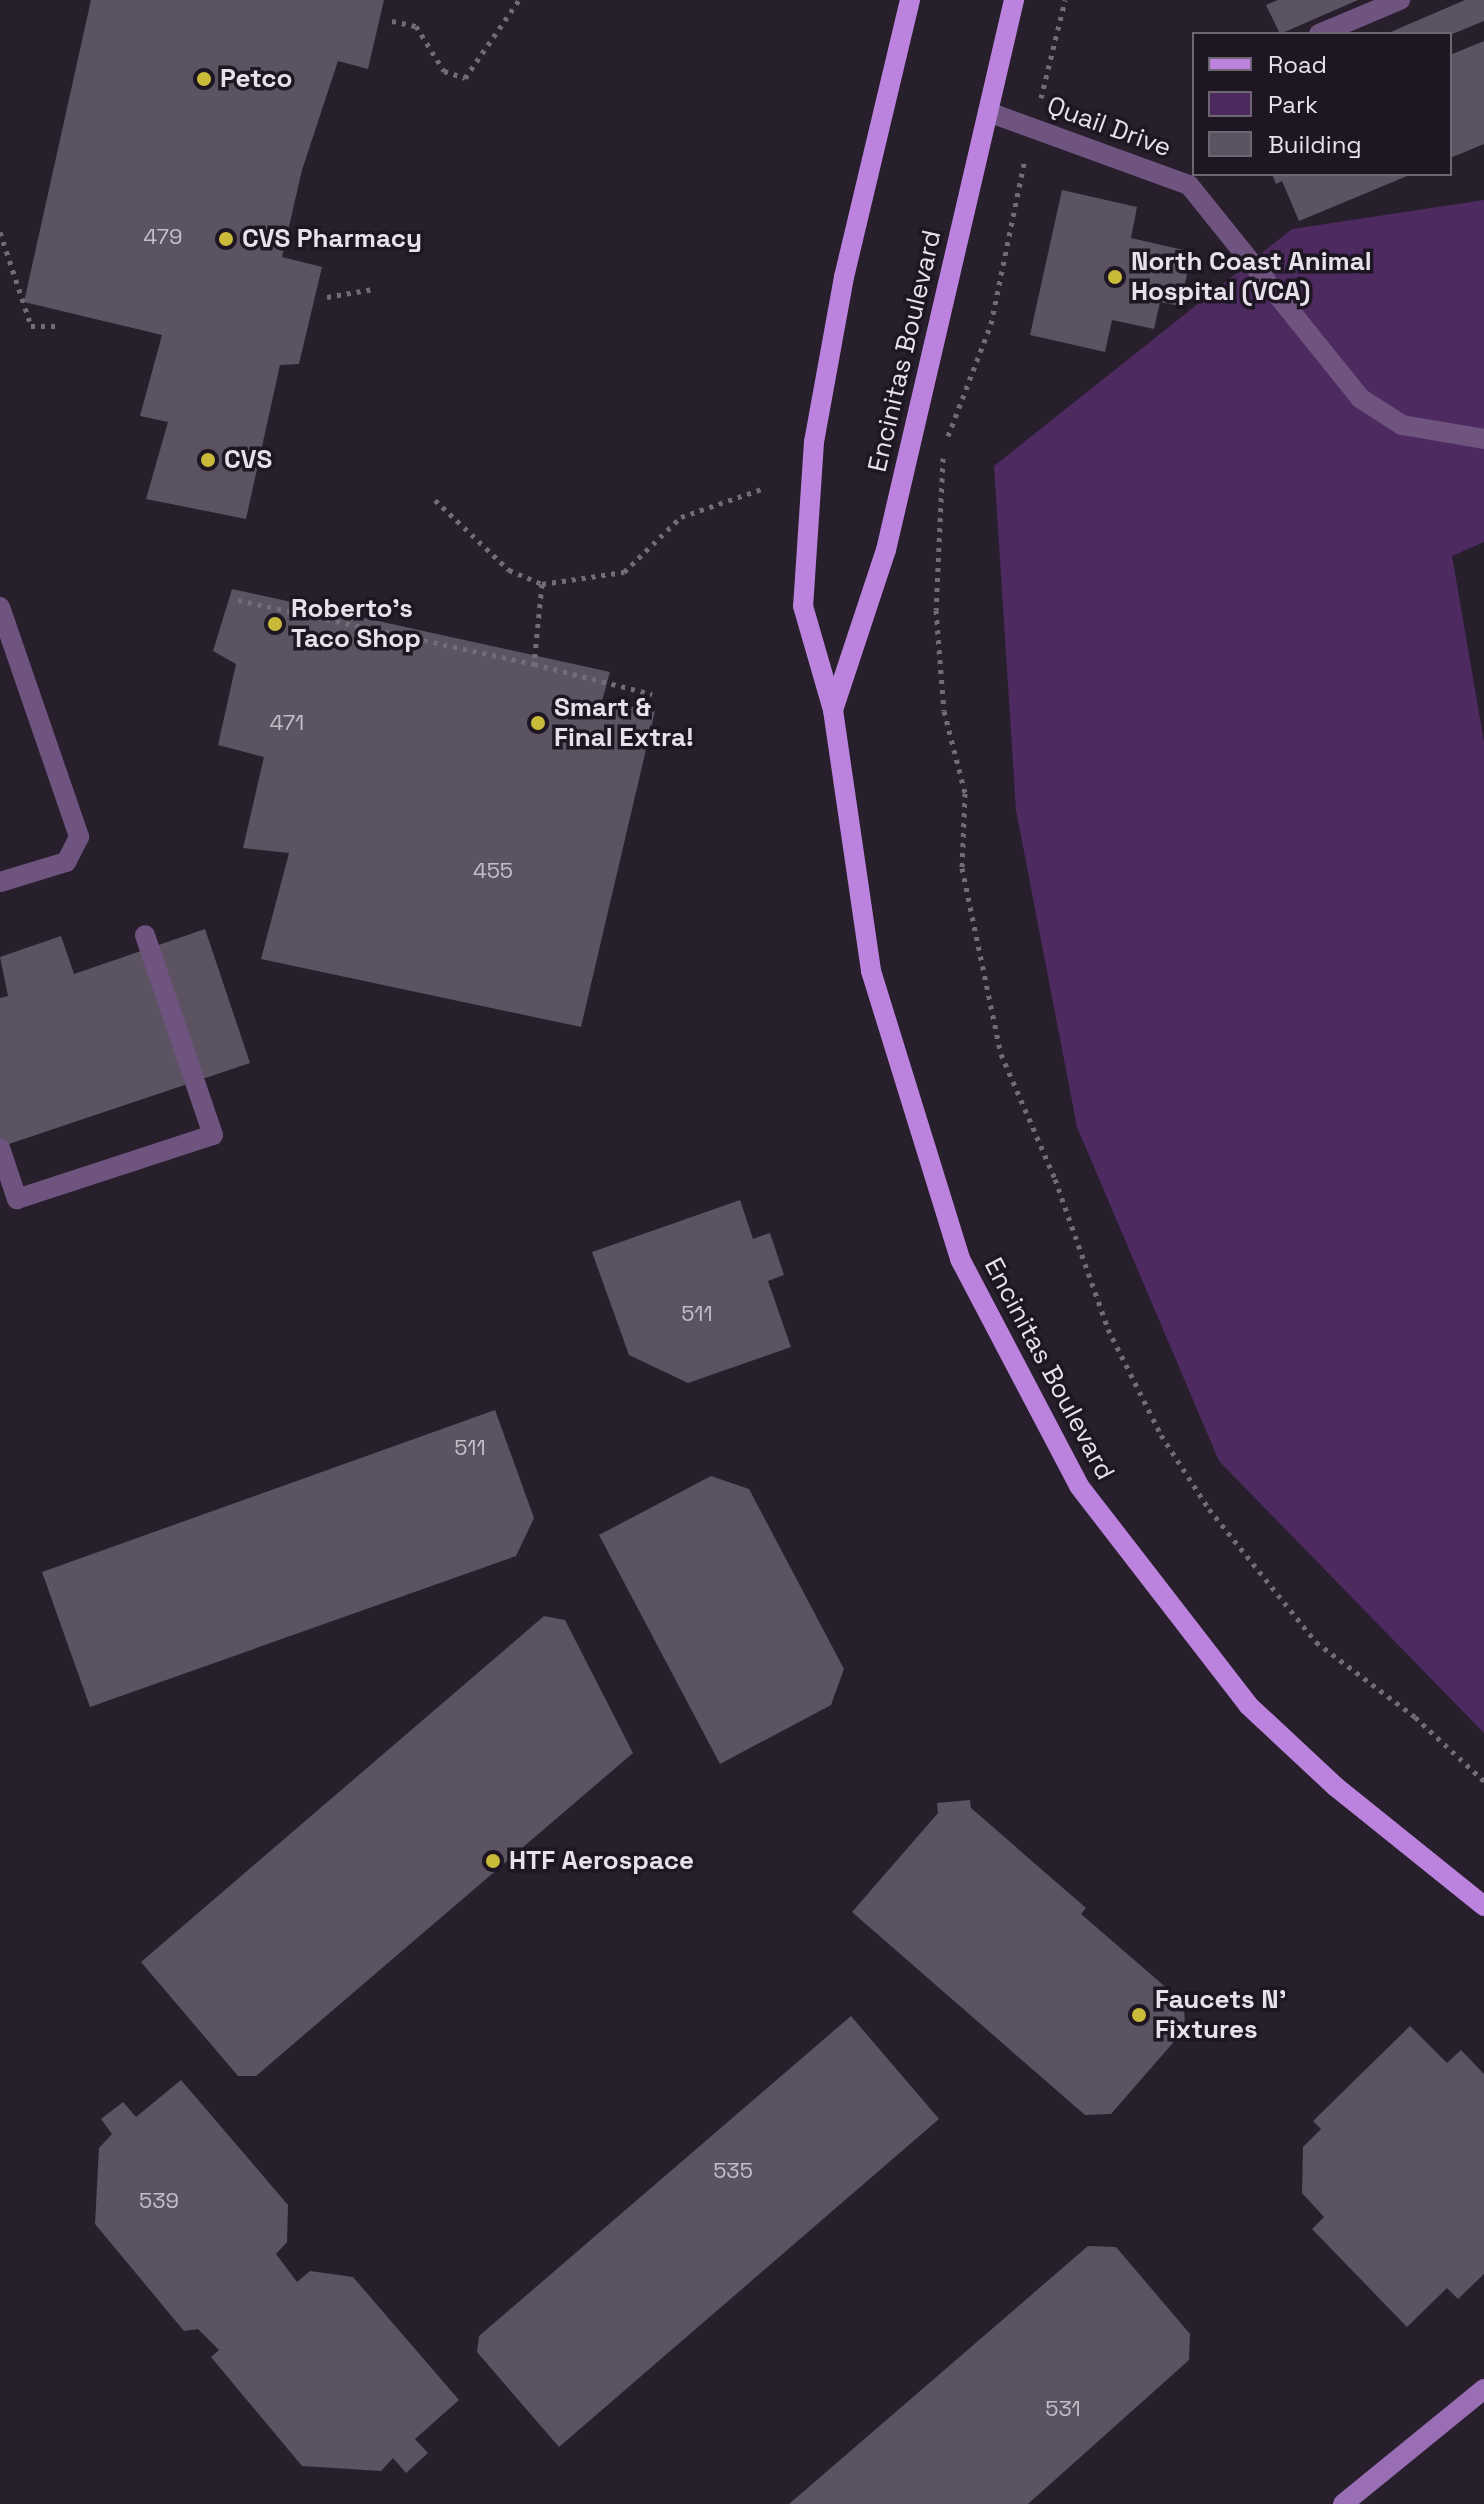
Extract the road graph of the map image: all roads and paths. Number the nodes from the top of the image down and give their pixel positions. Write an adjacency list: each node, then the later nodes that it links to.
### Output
1 (519, 0): 6 (path)
2 (910, 0): 22 (main road, Encinitas Boulevard)
3 (1014, 0): 8 (main road, Encinitas Boulevard)
4 (1065, 0): 9 (path)
5 (1400, 0): 7 (street)
6 (392, 21)
7 (1324, 32)
8 (988, 112): 9 (street, Quail Drive); 22 (main road, Encinitas Boulevard)
9 (1034, 126): 14 (street, Quail Drive); 26 (path)
10 (0, 232): 13 (path)
11 (373, 289): 12 (path)
12 (327, 297)
13 (57, 326)
14 (1484, 439)
15 (762, 489): 17 (path)
16 (435, 500): 17 (path)
17 (542, 584): 20 (path)
18 (238, 600): 20 (path)
19 (0, 607): 23 (street)
20 (534, 664): 21 (path)
21 (652, 694)
22 (833, 710): 27 (main road, Encinitas Boulevard)
23 (0, 882)
24 (145, 935): 25 (street)
25 (0, 1148)
26 (1484, 1781)
27 (1484, 1906)
28 (1484, 2389): 29 (street)
29 (1343, 2504)

